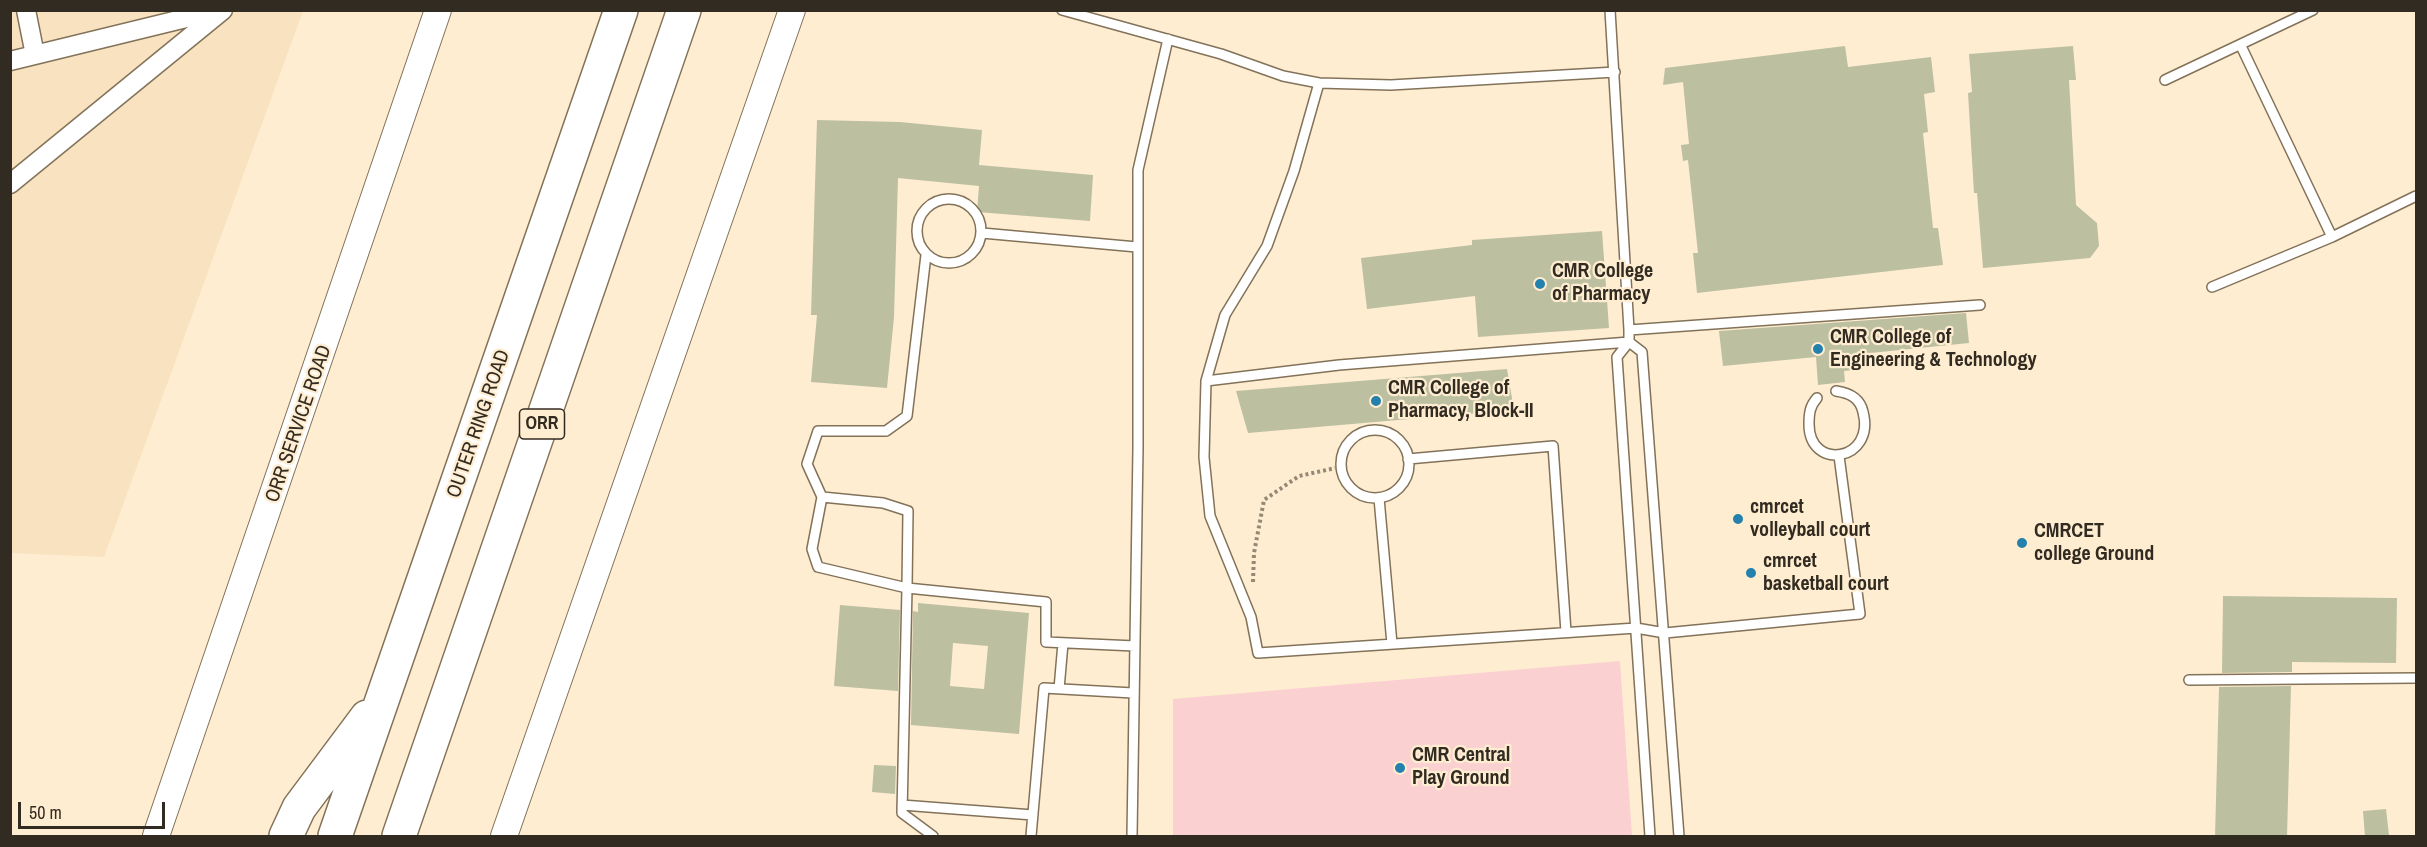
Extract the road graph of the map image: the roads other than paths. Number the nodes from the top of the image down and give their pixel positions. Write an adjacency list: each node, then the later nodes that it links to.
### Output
1 (26, 10): 12 (street)
2 (221, 10): 12 (street); 17 (street)
3 (438, 10): 48 (main road, ORR SERVICE ROAD)
4 (621, 10): 43 (highway, OUTER RING ROAD)
5 (684, 10): 51 (highway, ORR)
6 (792, 10): 52 (main road)
7 (1062, 10): 10 (lane)
8 (1611, 10): 14 (lane)
9 (2313, 10): 11 (lane)
10 (1168, 39): 16 (lane); 21 (lane)
11 (2241, 46): 15 (lane); 20 (lane)
12 (35, 56): 13 (street)
13 (10, 62)
14 (1615, 72): 16 (lane); 25 (lane)
15 (2165, 80)
16 (1319, 83): 27 (lane)
17 (10, 184)
18 (2416, 196): 20 (lane)
19 (982, 233): 21 (lane); 22 (lane); 22 (lane)
20 (2332, 237): 23 (lane)
21 (1137, 247): 40 (lane)
22 (926, 255): 32 (lane)
23 (2212, 287)
24 (1980, 305): 25 (lane)
25 (1629, 330): 26 (lane)
26 (1629, 342): 27 (lane); 35 (lane); 37 (lane)
27 (1206, 381): 39 (lane)
28 (1836, 391): 30 (lane)
29 (1817, 398): 30 (lane)
30 (1839, 456): 37 (lane)
31 (1408, 459): 33 (lane); 33 (lane); 36 (lane)
32 (822, 497): 34 (lane); 34 (lane)
33 (1379, 498): 39 (lane)
34 (907, 588): 38 (lane); 46 (lane)
35 (1636, 628): 36 (lane); 37 (lane); 56 (lane)
36 (1566, 632): 39 (lane)
37 (1665, 633): 57 (lane)
38 (1063, 643): 40 (lane); 44 (lane)
39 (1392, 644)
40 (1135, 646): 45 (lane)
41 (2416, 678): 42 (lane)
42 (2189, 680)
43 (387, 689): 49 (highway); 50 (highway, OUTER RING ROAD)
44 (1059, 689): 45 (lane); 47 (lane)
45 (1134, 693): 55 (lane)
46 (902, 806): 47 (lane); 53 (lane)
47 (1033, 815): 54 (lane)
48 (156, 837)
49 (286, 837)
50 (335, 837)
51 (399, 837)
52 (504, 837)
53 (933, 837)
54 (1031, 837)
55 (1132, 837)
56 (1650, 837)
57 (1679, 837)

